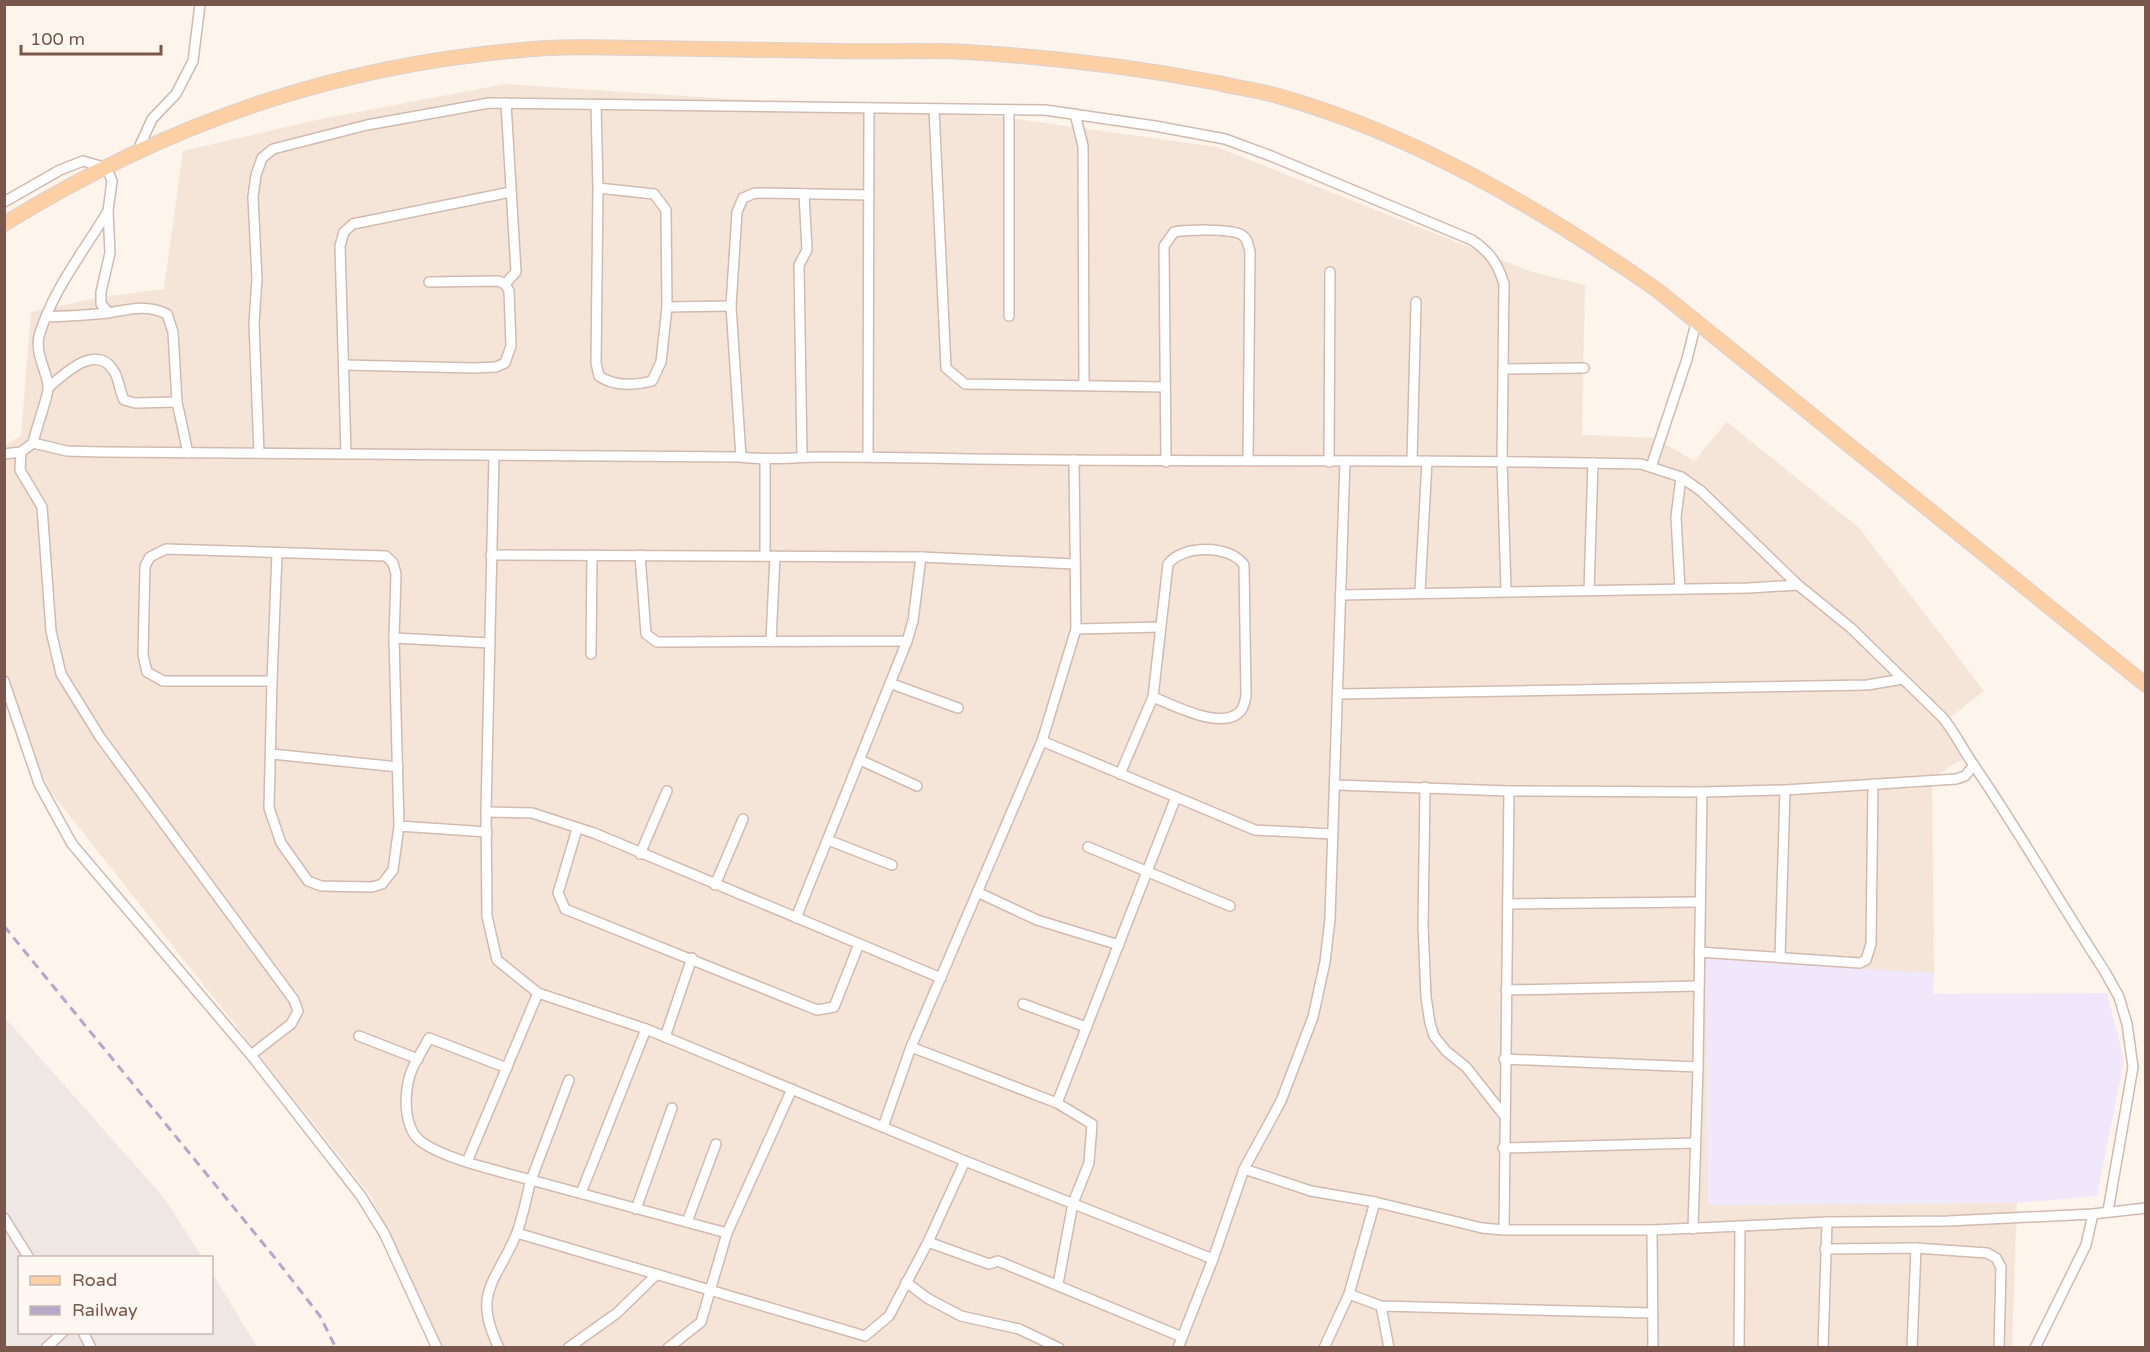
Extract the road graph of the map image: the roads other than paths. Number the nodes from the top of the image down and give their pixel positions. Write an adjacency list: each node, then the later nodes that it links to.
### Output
1 (200, 4): 8 (street)
2 (506, 104): 3 (street); 11 (street); 37 (street)
3 (596, 105): 4 (street); 10 (street)
4 (869, 108): 5 (street); 13 (street)
5 (934, 109): 6 (street); 30 (street)
6 (1009, 110): 7 (street); 24 (street)
7 (1075, 114): 29 (street); 30 (street)
8 (137, 152): 9 (main road); 26 (main road)
9 (107, 168): 14 (street); 15 (street); 16 (main road)
10 (598, 188): 22 (street); 22 (street)
11 (511, 192): 19 (street); 27 (street)
12 (804, 194): 13 (street); 21 (street); 42 (street)
13 (869, 195): 43 (street)
14 (4, 202)
15 (108, 211): 23 (street); 25 (street)
16 (4, 224)
17 (1330, 272): 52 (street)
18 (429, 282): 19 (street)
19 (505, 284): 27 (street)
20 (1416, 302): 46 (street)
21 (731, 306): 22 (street); 41 (street)
22 (667, 307)
23 (108, 312): 25 (street); 33 (street)
24 (1009, 316)
25 (46, 317): 31 (street)
26 (1696, 323): 54 (street); 81 (main road)
27 (344, 365): 39 (street)
28 (1584, 368): 29 (street)
29 (1503, 369): 47 (street)
30 (1084, 384): 32 (street)
31 (49, 387): 33 (street); 34 (street)
32 (1165, 387): 48 (street); 51 (street)
33 (177, 402): 36 (street)
34 (33, 443): 35 (street); 36 (street)
35 (21, 453): 38 (street); 132 (street)
36 (188, 453): 37 (street)
37 (259, 453): 39 (street)
38 (4, 454)
39 (346, 454): 40 (street)
40 (494, 456): 41 (street); 57 (street)
41 (741, 457): 44 (street)
42 (802, 457): 43 (street); 44 (street)
43 (868, 457): 45 (street)
44 (765, 460): 60 (street)
45 (1074, 460): 51 (street); 63 (street)
46 (1412, 460): 49 (street); 50 (street)
47 (1502, 460): 50 (street); 53 (street); 66 (street)
48 (1248, 461): 51 (street); 52 (street)
49 (1345, 461): 52 (street); 69 (street)
50 (1426, 461): 68 (street)
51 (1166, 462)
52 (1329, 462)
53 (1593, 462): 54 (street); 67 (street)
54 (1651, 467): 55 (street)
55 (1681, 477): 64 (street); 65 (street)
56 (277, 554): 72 (street); 79 (street); 79 (street)
57 (491, 555): 58 (street); 75 (street)
58 (592, 555): 59 (street); 76 (street)
59 (640, 555): 60 (street); 73 (street)
60 (765, 556): 61 (street)
61 (776, 556): 62 (street); 73 (street)
62 (921, 557): 63 (street); 74 (street)
63 (1074, 564): 71 (street)
64 (1798, 585): 65 (street); 77 (street)
65 (1680, 589): 67 (street)
66 (1506, 590): 67 (street); 68 (street)
67 (1589, 590)
68 (1420, 591): 69 (street)
69 (1340, 595): 82 (street)
70 (1160, 627): 71 (street); 83 (street); 83 (street)
71 (1076, 629): 85 (street)
72 (394, 638): 75 (street); 89 (street)
73 (771, 642): 74 (street)
74 (907, 642): 80 (street)
75 (490, 643): 100 (street)
76 (591, 654)
77 (1903, 679): 82 (street); 88 (street)
78 (4, 681): 132 (street)
79 (273, 681): 86 (street)
80 (892, 684): 84 (street); 87 (street)
81 (2145, 685)
82 (1339, 694): 92 (street)
83 (1153, 697): 90 (street)
84 (958, 708)
85 (1042, 741): 90 (street); 112 (street)
86 (272, 754): 89 (street); 102 (street)
87 (860, 760): 93 (street); 106 (street)
88 (1974, 765): 91 (street); 155 (street)
89 (398, 767): 102 (street)
90 (1120, 774): 99 (street)
91 (1873, 784): 95 (street); 120 (street)
92 (1336, 785): 94 (street); 105 (street)
93 (917, 786)
94 (1425, 787): 97 (street); 141 (street)
95 (1785, 790): 98 (street); 120 (street)
96 (667, 791): 108 (street)
97 (1509, 791): 98 (street); 114 (street)
98 (1702, 792): 113 (street)
99 (1176, 797): 105 (street); 110 (street)
100 (486, 812): 103 (street); 104 (street)
101 (742, 819): 111 (street)
102 (399, 826): 104 (street)
103 (578, 829): 108 (street); 121 (street)
104 (487, 832): 125 (street)
105 (1332, 834): 148 (street)
106 (828, 840): 109 (street); 116 (street)
107 (1088, 848): 110 (street)
108 (640, 854): 111 (street)
109 (892, 865)
110 (1147, 873): 115 (street); 118 (street)
111 (715, 885): 116 (street)
112 (977, 892): 118 (street); 122 (street)
113 (1699, 902): 114 (street); 119 (street)
114 (1508, 904): 124 (street)
115 (1230, 906)
116 (796, 918): 117 (street)
117 (859, 944): 121 (street); 122 (street)
118 (1119, 945): 127 (street)
119 (1699, 952): 120 (street); 123 (street)
120 (1780, 957)
121 (692, 958): 130 (street)
122 (941, 978): 131 (street)
123 (1699, 986): 124 (street); 135 (street)
124 (1506, 990): 134 (street)
125 (538, 993): 128 (street); 136 (street)
126 (1023, 1004): 127 (street)
127 (1086, 1027): 139 (street)
128 (646, 1029): 130 (street); 150 (street)
129 (359, 1036): 133 (street)
130 (665, 1037): 138 (street)
131 (911, 1047): 139 (street); 142 (street)
132 (251, 1055): 182 (street)
133 (418, 1059): 136 (street); 147 (street)
134 (1504, 1059): 135 (street); 141 (street)
135 (1698, 1066): 143 (street)
136 (507, 1068): 147 (street)
137 (569, 1080): 149 (street)
138 (792, 1089): 142 (street); 165 (street)
139 (1057, 1103): 152 (street)
140 (672, 1108): 154 (street)
141 (1503, 1114): 145 (street)
142 (883, 1127): 146 (street)
143 (1695, 1143): 145 (street); 160 (street)
144 (716, 1144): 158 (street)
145 (1503, 1148): 162 (street)
146 (965, 1161): 152 (street); 166 (street)
147 (467, 1162): 149 (street)
148 (1244, 1169): 151 (street); 170 (street)
149 (531, 1180): 150 (street); 164 (street)
150 (580, 1193): 154 (street)
151 (1375, 1202): 162 (street); 175 (street)
152 (1073, 1203): 170 (street); 173 (street)
153 (2145, 1208): 155 (street)
154 (636, 1209): 158 (street)
155 (2108, 1211): 156 (street)
156 (2093, 1214): 159 (street); 196 (street)
157 (4, 1218): 169 (street)
158 (687, 1222): 165 (street)
159 (1827, 1222): 161 (street); 168 (street)
160 (1693, 1228): 161 (street); 163 (street)
161 (1740, 1228): 192 (street)
162 (1504, 1230): 163 (street)
163 (1652, 1230): 177 (street)
164 (516, 1233): 171 (street); 183 (street)
165 (728, 1233): 174 (street)
166 (928, 1242): 172 (street); 173 (street)
167 (1916, 1248): 168 (street); 194 (street); 195 (street)
168 (1825, 1249): 193 (street)
169 (28, 1256)
170 (1213, 1259): 180 (street)
171 (657, 1274): 174 (street); 184 (street)
172 (906, 1282): 179 (street); 187 (street)
173 (1058, 1284): 180 (street)
174 (712, 1290): 179 (street); 185 (street)
175 (1349, 1294): 176 (street); 189 (street)
176 (1381, 1306): 177 (street); 190 (street)
177 (1653, 1313): 191 (street)
178 (61, 1334): 181 (street)
179 (865, 1336): 186 (street)
180 (1182, 1337): 188 (street)
181 (46, 1347)
182 (437, 1347)
183 (499, 1347)
184 (568, 1347)
185 (668, 1347)
186 (861, 1347)
187 (1059, 1347)
188 (1178, 1347)
189 (1324, 1347)
190 (1389, 1347)
191 (1653, 1347)
192 (1739, 1347)
193 (1822, 1347)
194 (1912, 1347)
195 (1998, 1347)
196 (2035, 1347)

